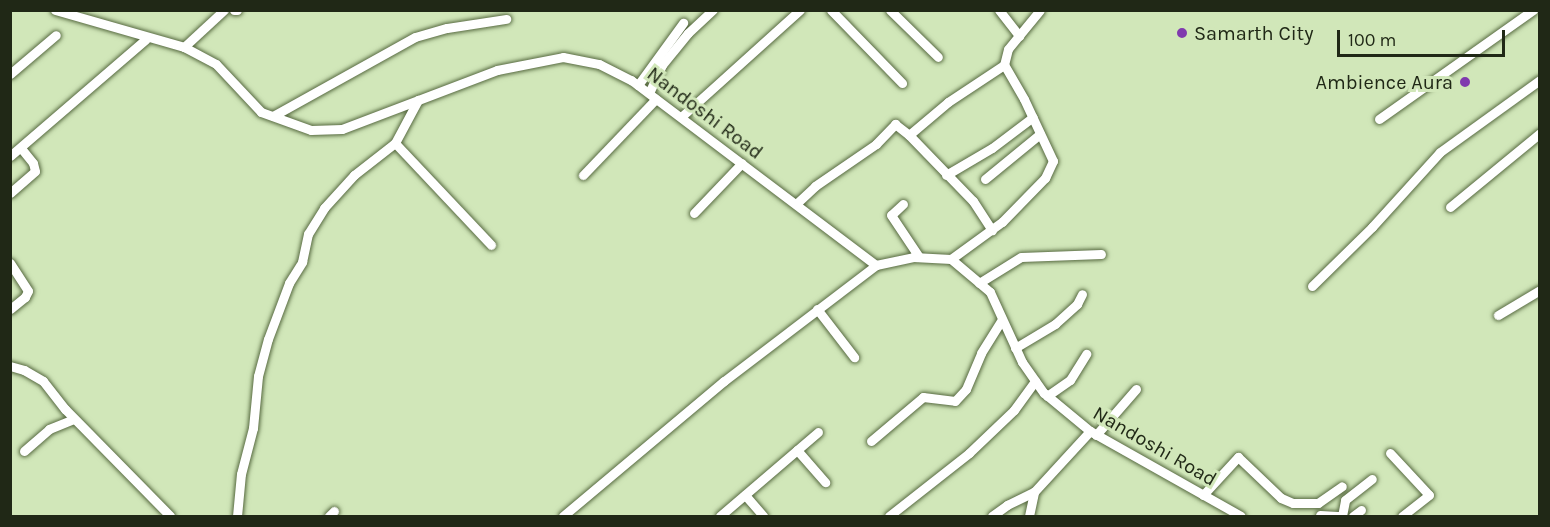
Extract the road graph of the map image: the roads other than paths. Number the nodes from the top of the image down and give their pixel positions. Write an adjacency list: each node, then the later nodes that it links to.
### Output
1 (55, 10): 14 (street, Nandoshi Road)
2 (224, 10): 15 (street)
3 (713, 10): 22 (street)
4 (800, 10): 25 (street)
5 (831, 10): 20 (street)
6 (890, 10): 16 (street)
7 (999, 10): 13 (street)
8 (1040, 10): 13 (street)
9 (1533, 10): 27 (street)
10 (506, 19): 24 (street)
11 (683, 23): 21 (street)
12 (56, 35): 18 (street)
13 (1018, 36): 17 (street)
14 (146, 39): 15 (street, Nandoshi Road); 32 (street)
15 (184, 47): 24 (street, Nandoshi Road)
16 (938, 57)
17 (1004, 65): 26 (street); 30 (street)
18 (10, 74)
19 (1539, 80): 51 (street)
20 (902, 83)
21 (638, 85): 22 (street, Nandoshi Road); 23 (street, Nandoshi Road)
22 (653, 96): 25 (street, Nandoshi Road); 35 (street)
23 (418, 100): 24 (street, Nandoshi Road); 31 (street)
24 (273, 116)
25 (681, 117): 34 (street, Nandoshi Road)
26 (1033, 117): 29 (street); 36 (street)
27 (1379, 119)
28 (1539, 133): 41 (street)
29 (1040, 134): 37 (street); 43 (street)
30 (909, 135): 36 (street); 39 (street)
31 (395, 143): 44 (street); 82 (street)
32 (21, 148): 33 (street); 38 (street)
33 (10, 156)
34 (742, 163): 39 (street, Nandoshi Road); 42 (street)
35 (583, 175)
36 (946, 175): 43 (street)
37 (985, 179)
38 (10, 193)
39 (796, 204): 49 (street, Nandoshi Road)
40 (903, 204): 46 (street)
41 (1450, 207)
42 (694, 213)
43 (992, 230): 47 (street)
44 (491, 245)
45 (1101, 254): 50 (street)
46 (919, 257): 47 (street); 49 (street)
47 (951, 259): 50 (street, Nandoshi Road)
48 (10, 263): 54 (street)
49 (876, 265): 55 (street)
50 (979, 283): 57 (street, Nandoshi Road)
51 (1312, 286)
52 (1539, 290): 56 (street)
53 (1082, 294): 58 (street)
54 (10, 309)
55 (817, 309): 60 (street); 83 (street)
56 (1498, 315)
57 (1002, 320): 58 (street, Nandoshi Road); 68 (street)
58 (1016, 348): 62 (street, Nandoshi Road)
59 (1086, 354): 64 (street)
60 (855, 357)
61 (10, 366): 65 (street)
62 (1035, 381): 64 (street, Nandoshi Road); 86 (street)
63 (1136, 388): 67 (street)
64 (1047, 396): 67 (street, Nandoshi Road)
65 (74, 418): 70 (street); 81 (street)
66 (818, 432): 69 (street)
67 (1093, 433): 75 (street); 77 (street, Nandoshi Road)
68 (871, 441)
69 (797, 450): 73 (street); 76 (street)
70 (24, 451)
71 (1390, 453): 92 (street)
72 (1372, 479): 78 (street)
73 (825, 482)
74 (1342, 486): 77 (street)
75 (1034, 492): 87 (street); 88 (street)
76 (745, 495): 84 (street); 85 (street)
77 (1203, 495): 89 (street, Nandoshi Road)
78 (1351, 495): 79 (street); 90 (street)
79 (1358, 510)
80 (1320, 515): 90 (street)
81 (170, 516)
82 (237, 516)
83 (563, 516)
84 (720, 516)
85 (763, 516)
86 (889, 516)
87 (993, 516)
88 (1029, 516)
89 (1241, 516)
90 (1342, 516): 91 (street)
91 (1346, 516)
92 (1402, 516)

